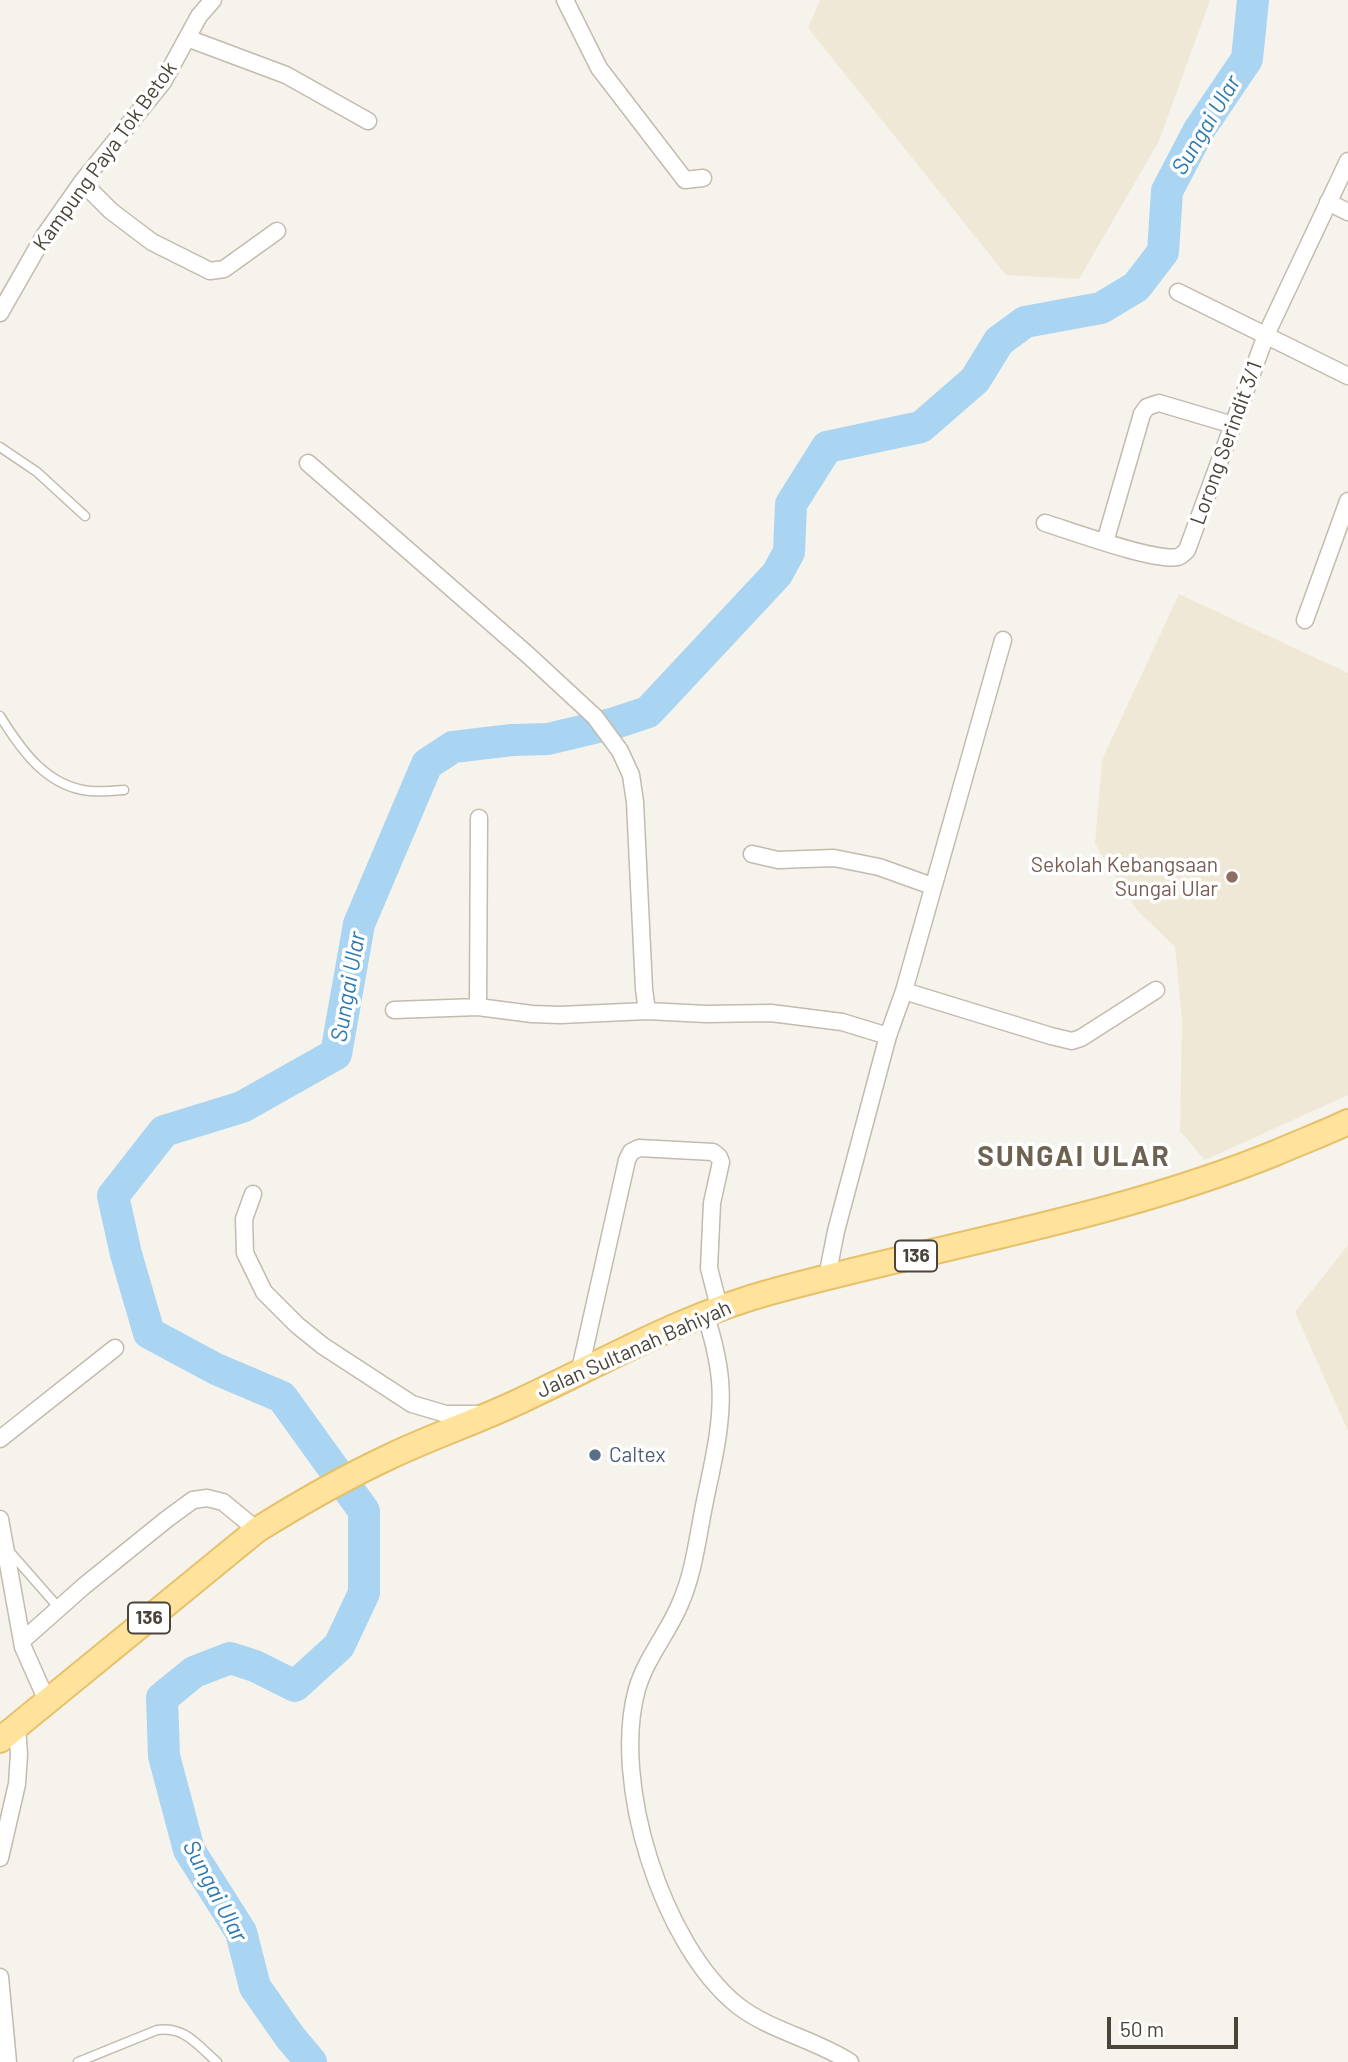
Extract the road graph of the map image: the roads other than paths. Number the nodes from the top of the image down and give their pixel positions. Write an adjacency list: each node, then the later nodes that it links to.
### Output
1 (212, 0): 3 (street, Kampung Paya Tok Betok)
2 (565, 0): 6 (street)
3 (187, 38): 4 (street); 7 (street, Kampung Paya Tok Betok)
4 (368, 121)
5 (1348, 161): 8 (street, Lorong Serindit 3/1)
6 (704, 178)
7 (82, 182): 10 (street); 12 (street, Kampung Paya Tok Betok)
8 (1328, 202): 9 (street); 13 (street, Lorong Serindit 3/1)
9 (1348, 212)
10 (277, 231)
11 (1178, 292): 13 (street)
12 (0, 313)
13 (1266, 335): 14 (street); 15 (street, Lorong Serindit 3/1)
14 (1348, 376)
15 (1233, 425): 21 (street, Lorong Serindit 3/1); 21 (street)
16 (0, 447): 19 (lane)
17 (308, 463): 33 (street)
18 (1348, 501): 22 (street)
19 (85, 516)
20 (1045, 523): 21 (street)
21 (1105, 542)
22 (1305, 620)
23 (1003, 640): 28 (street)
24 (0, 716): 25 (lane)
25 (124, 790)
26 (479, 818): 31 (street)
27 (752, 854): 28 (street)
28 (932, 887): 29 (street)
29 (904, 990): 30 (street); 34 (street)
30 (1156, 990)
31 (478, 1007): 32 (street); 33 (street)
32 (394, 1010)
33 (647, 1011): 34 (street)
34 (888, 1036): 37 (street)
35 (1348, 1122): 37 (main road, Jalan Sultanah Bahiyah / 136)
36 (253, 1194): 41 (street)
37 (827, 1277): 38 (main road, Jalan Sultanah Bahiyah / 136)
38 (712, 1310): 40 (main road, Jalan Sultanah Bahiyah / 136); 40 (street); 55 (street)
39 (115, 1348): 42 (street)
40 (579, 1374): 41 (main road, Jalan Sultanah Bahiyah / 136)
41 (492, 1414): 44 (main road, Jalan Sultanah Bahiyah / 136)
42 (0, 1438)
43 (0, 1519): 45 (street)
44 (257, 1530): 46 (street); 48 (main road, Jalan Sultanah Bahiyah / 136)
45 (5, 1546): 46 (lane); 47 (street)
46 (60, 1608): 47 (street)
47 (22, 1641): 48 (street)
48 (47, 1701): 49 (main road, Jalan Sultanah Bahiyah / 136)
49 (8, 1733): 50 (street)
50 (0, 1858)
51 (0, 1977): 52 (street)
52 (8, 2062)
53 (78, 2062): 54 (lane)
54 (217, 2062)
55 (850, 2062)

